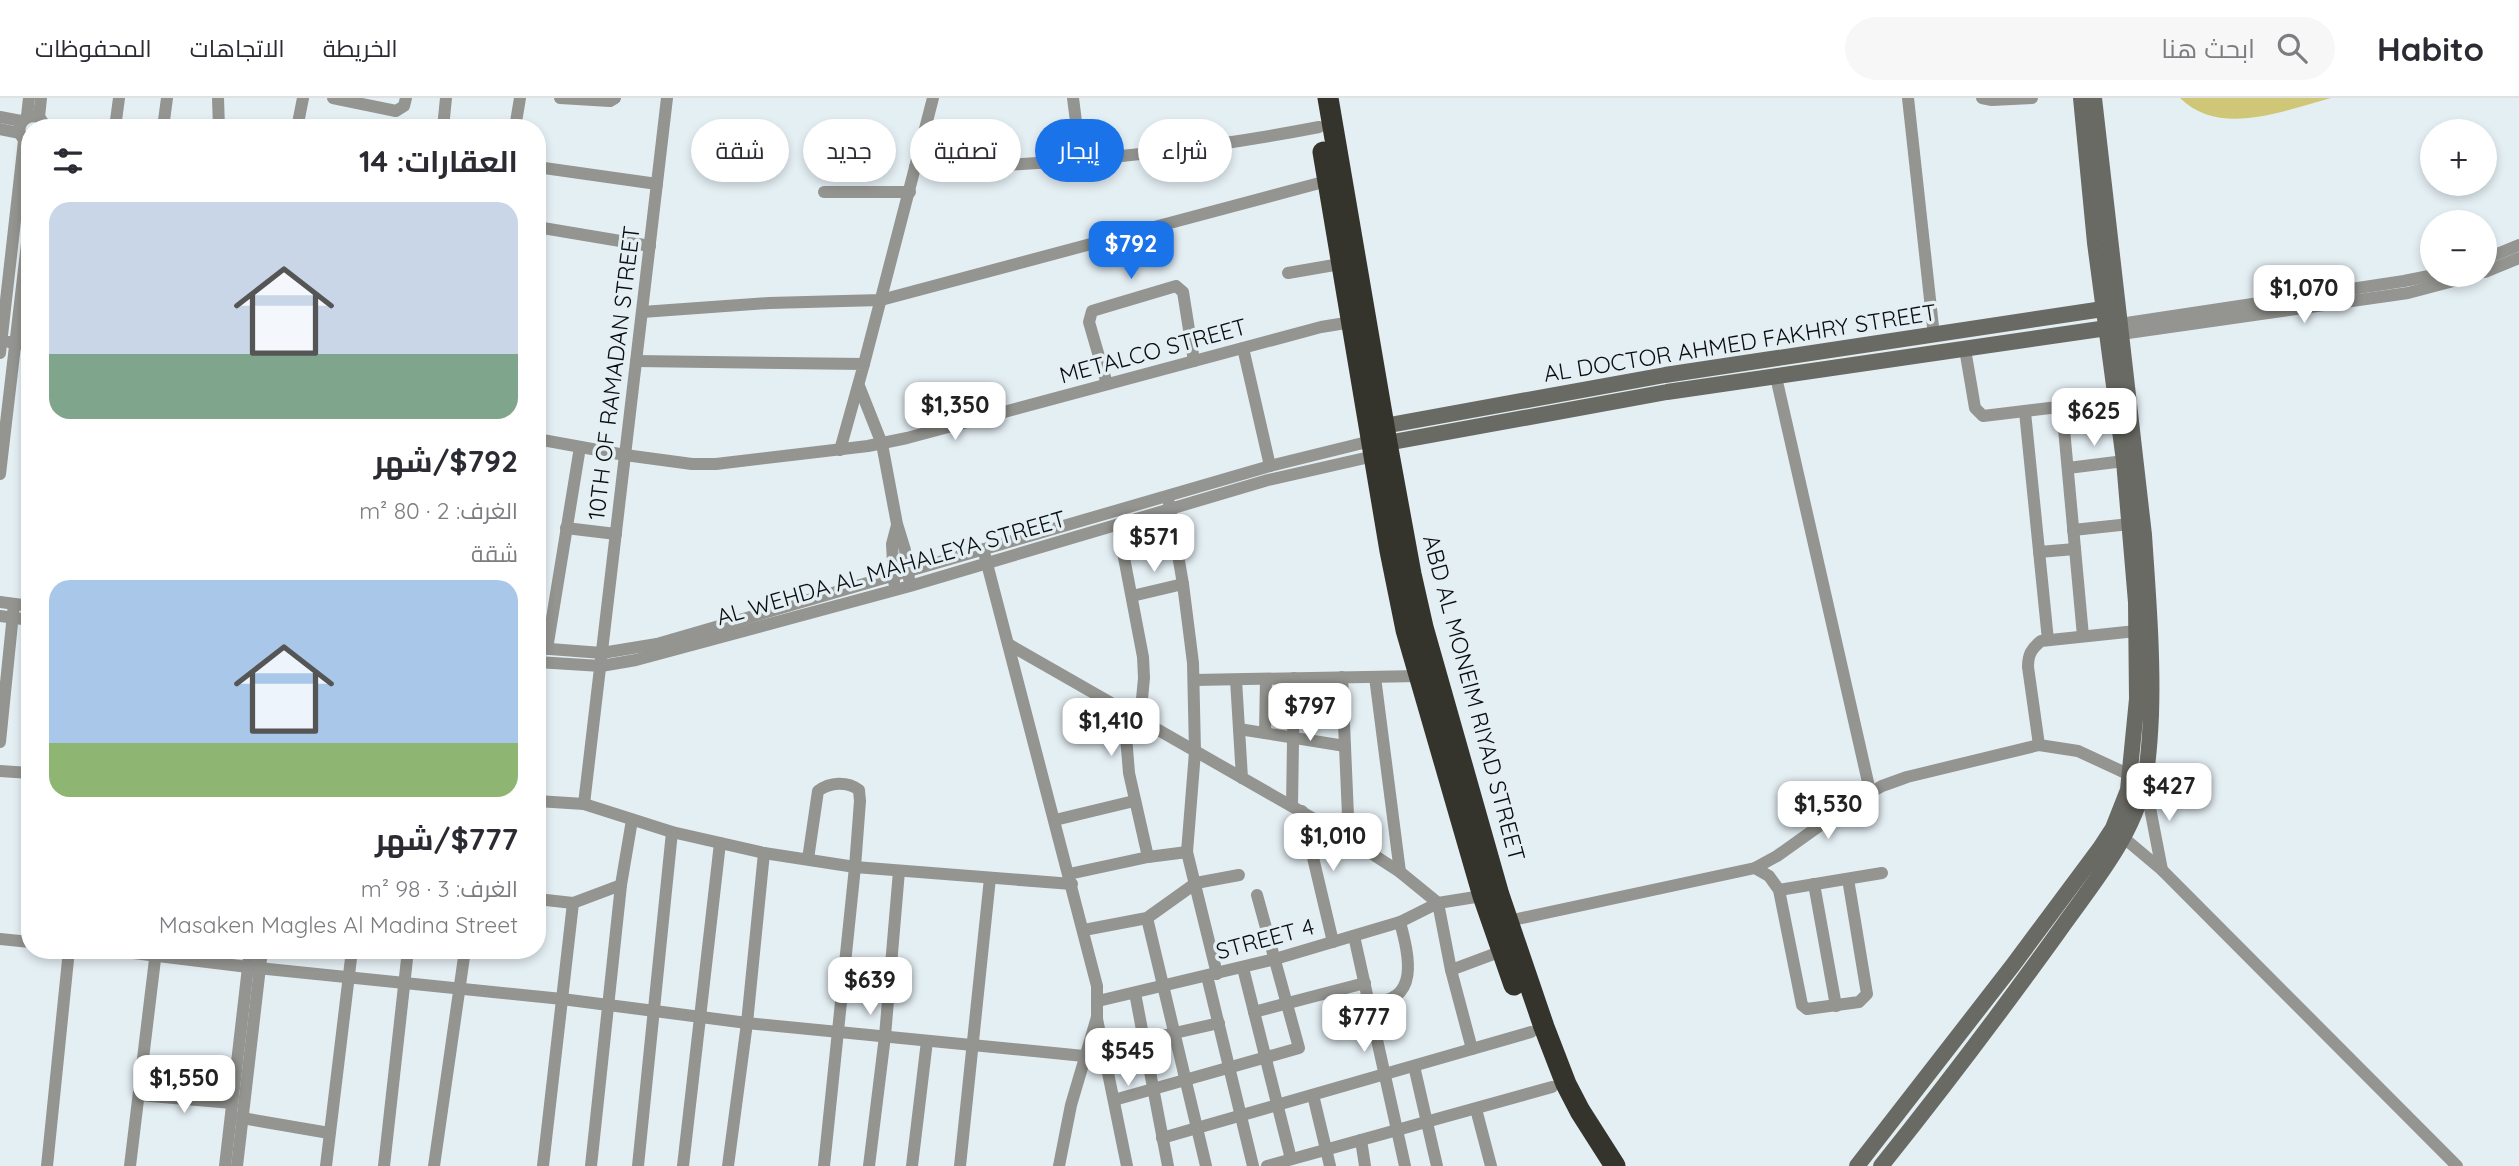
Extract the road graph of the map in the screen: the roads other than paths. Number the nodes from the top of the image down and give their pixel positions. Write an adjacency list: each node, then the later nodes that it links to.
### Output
1 (29, 98): 24 (street)
2 (41, 98): 25 (street)
3 (119, 98): 26 (street)
4 (167, 98): 27 (street)
5 (218, 98): 28 (street)
6 (303, 98): 29 (street)
7 (333, 98): 8 (street)
8 (406, 98)
9 (446, 98): 30 (street)
10 (520, 98): 31 (street)
11 (559, 98): 12 (street)
12 (615, 98)
13 (667, 98): 42 (street, 10TH OF RAMADAN STREET)
14 (933, 98): 32 (street)
15 (1073, 98): 33 (street)
16 (1314, 98): 35 (highway, ABD AL MONEIM RIYAD STREET)
17 (1328, 98): 64 (highway, ABD AL MONEIM RIYAD STREET)
18 (1908, 98): 66 (street)
19 (1982, 98): 20 (street)
20 (2032, 98)
21 (2081, 98): 47 (street)
22 (2094, 98): 47 (street)
23 (0, 117): 34 (street)
24 (30, 119)
25 (33, 119)
26 (116, 119)
27 (164, 119)
28 (219, 119)
29 (299, 119)
30 (444, 119)
31 (516, 119)
32 (928, 119)
33 (1076, 119)
34 (21, 125)
35 (1319, 127): 38 (street); 40 (highway, ABD AL MONEIM RIYAD STREET)
36 (21, 128): 37 (street)
37 (0, 129)
38 (1124, 156)
39 (546, 168): 42 (street)
40 (1327, 181): 54 (highway, ABD AL MONEIM RIYAD STREET); 58 (street)
41 (912, 182): 44 (street)
42 (657, 184): 49 (street, 10TH OF RAMADAN STREET)
43 (824, 192): 44 (street)
44 (910, 192): 58 (street)
45 (21, 196): 71 (street)
46 (546, 229): 49 (street)
47 (2102, 242): 60 (street); 65 (street)
48 (2519, 245): 51 (street)
49 (650, 246): 62 (street, 10TH OF RAMADAN STREET)
50 (2497, 258): 51 (street)
51 (2502, 258): 52 (street); 53 (street)
52 (2519, 258)
53 (2497, 262)
54 (1340, 264): 55 (street); 64 (highway, ABD AL MONEIM RIYAD STREET)
55 (1288, 274)
56 (2420, 278): 61 (street, AL DOCTOR AHMED FAKHRY STREET)
57 (2431, 287): 61 (street, AL DOCTOR AHMED FAKHRY STREET)
58 (881, 300): 62 (street); 77 (street)
59 (21, 306): 68 (street)
60 (2103, 309): 63 (street, AL DOCTOR AHMED FAKHRY STREET); 65 (street)
61 (2241, 311): 65 (street, AL DOCTOR AHMED FAKHRY STREET)
62 (642, 312): 74 (street, 10TH OF RAMADAN STREET)
63 (2049, 317): 66 (street, AL DOCTOR AHMED FAKHRY STREET); 67 (street)
64 (1358, 321): 72 (street, METALCO STREET); 87 (highway, ABD AL MONEIM RIYAD STREET)
65 (2117, 328): 67 (street, AL DOCTOR AHMED FAKHRY STREET); 83 (street); 147 (street)
66 (1934, 336): 70 (street, AL DOCTOR AHMED FAKHRY STREET)
67 (2052, 336): 73 (street, AL DOCTOR AHMED FAKHRY STREET)
68 (15, 343): 69 (street); 71 (street); 96 (street)
69 (21, 344)
70 (1872, 345): 76 (street); 78 (street, AL DOCTOR AHMED FAKHRY STREET)
71 (1, 347)
72 (1243, 348): 75 (street, METALCO STREET); 94 (street)
73 (1965, 349): 76 (street, AL DOCTOR AHMED FAKHRY STREET); 85 (street)
74 (636, 360): 77 (street); 91 (street, 10TH OF RAMADAN STREET)
75 (1194, 361): 80 (street, METALCO STREET); 80 (street)
76 (1874, 362): 79 (street, AL DOCTOR AHMED FAKHRY STREET)
77 (864, 364): 81 (street)
78 (1665, 375): 82 (street); 87 (street, AL DOCTOR AHMED FAKHRY STREET)
79 (1776, 377): 82 (street, AL DOCTOR AHMED FAKHRY STREET); 148 (street)
80 (1107, 384): 88 (street, METALCO STREET)
81 (859, 386): 88 (street); 90 (street)
82 (1667, 391): 87 (street, AL DOCTOR AHMED FAKHRY STREET)
83 (2117, 400): 84 (street); 93 (street)
84 (2062, 407): 85 (street); 95 (street)
85 (2025, 412): 107 (street)
86 (546, 441): 89 (street, METALCO STREET)
87 (1379, 441): 92 (street, AL WEHDA AL MAHALEYA STREET); 111 (highway, ABD AL MONEIM RIYAD STREET)
88 (882, 444): 90 (street, METALCO STREET); 99 (street)
89 (580, 447): 91 (street, METALCO STREET); 102 (street)
90 (841, 450): 91 (street, METALCO STREET)
91 (625, 455): 104 (street, 10TH OF RAMADAN STREET)
92 (1337, 456): 94 (street, AL WEHDA AL MAHALEYA STREET); 98 (street, AL WEHDA AL MAHALEYA STREET)
93 (2124, 461): 95 (street); 100 (street)
94 (1270, 466): 97 (street, AL WEHDA AL MAHALEYA STREET)
95 (2068, 468): 103 (street)
96 (0, 474)
97 (1167, 496): 98 (street); 105 (street, AL WEHDA AL MAHALEYA STREET)
98 (1170, 509): 101 (street, AL WEHDA AL MAHALEYA STREET); 112 (street)
99 (897, 524): 109 (street); 110 (street)
100 (2130, 524): 103 (street); 121 (street)
101 (1118, 526): 108 (street, AL WEHDA AL MAHALEYA STREET); 115 (street)
102 (566, 528): 104 (street); 120 (street)
103 (2073, 530): 106 (street)
104 (616, 534): 126 (street, 10TH OF RAMADAN STREET)
105 (983, 549): 108 (street); 109 (street, AL WEHDA AL MAHALEYA STREET)
106 (2075, 549): 107 (street); 122 (street)
107 (2039, 552): 123 (street)
108 (987, 564): 113 (street, AL WEHDA AL MAHALEYA STREET); 124 (street)
109 (908, 571): 110 (street, AL WEHDA AL MAHALEYA STREET); 113 (street)
110 (894, 575): 114 (street); 126 (street, AL WEHDA AL MAHALEYA STREET)
111 (1403, 575): 128 (highway, ABD AL MONEIM RIYAD STREET); 178 (highway, ABD AL MONEIM RIYAD STREET)
112 (1183, 584): 115 (street); 133 (street)
113 (910, 586): 114 (street, AL WEHDA AL MAHALEYA STREET)
114 (895, 590): 126 (street, AL WEHDA AL MAHALEYA STREET)
115 (1132, 596): 136 (street)
116 (0, 602): 117 (street)
117 (13, 604): 118 (street); 119 (street)
118 (21, 605)
119 (6, 617): 140 (street)
120 (546, 629)
121 (2136, 631): 122 (street); 147 (street)
122 (2083, 636): 123 (street)
123 (2048, 640): 141 (street)
124 (1008, 644): 135 (street); 154 (street)
125 (546, 650): 126 (street, AL WEHDA AL MAHALEYA STREET)
126 (601, 660): 127 (street, AL WEHDA AL MAHALEYA STREET); 151 (street, 10TH OF RAMADAN STREET)
127 (546, 662)
128 (1420, 676): 130 (street); 178 (highway, ABD AL MONEIM RIYAD STREET)
129 (1342, 677): 130 (street); 131 (street); 142 (street)
130 (1375, 677): 167 (street)
131 (1294, 678): 132 (street); 139 (street)
132 (1266, 679): 134 (street); 138 (street)
133 (1194, 680): 134 (street); 143 (street)
134 (1236, 680): 137 (street)
135 (1124, 711): 136 (street); 149 (street)
136 (1140, 720): 143 (street)
137 (1239, 729): 138 (street); 146 (street)
138 (1265, 733): 139 (street)
139 (1293, 738): 142 (street); 152 (street)
140 (0, 742)
141 (2039, 745): 147 (street); 148 (street)
142 (1345, 746): 157 (street)
143 (1195, 752): 146 (street); 159 (street)
144 (0, 771): 145 (street)
145 (21, 772)
146 (1242, 778): 152 (street)
147 (2138, 779): 156 (street); 165 (street)
148 (1870, 791): 164 (street)
149 (1134, 801): 154 (street); 161 (street)
150 (546, 802): 151 (street)
151 (584, 804): 153 (street)
152 (1297, 809): 157 (street); 190 (street)
153 (632, 820): 155 (street); 175 (street)
154 (1055, 820): 171 (street)
155 (672, 832): 158 (street); 219 (street)
156 (2118, 832): 165 (street); 183 (street)
157 (1349, 839): 167 (street)
158 (720, 843): 160 (street); 221 (street)
159 (1187, 852): 161 (street); 173 (street)
160 (764, 853): 162 (street); 223 (street)
161 (1148, 857): 171 (street)
162 (808, 859): 163 (street); 163 (street)
163 (855, 867): 166 (street); 225 (street)
164 (1755, 868): 176 (street); 184 (street)
165 (2162, 870): 290 (street)
166 (899, 871): 170 (street); 228 (street)
167 (1400, 872): 180 (street)
168 (1882, 873): 172 (street)
169 (1239, 876): 173 (street)
170 (990, 878): 171 (street); 231 (street)
171 (1070, 879): 186 (street)
172 (1847, 879): 174 (street); 218 (street)
173 (1196, 883): 182 (street); 205 (street)
174 (1814, 884): 176 (street); 218 (street)
175 (621, 886): 181 (street); 217 (street)
176 (1779, 890): 218 (street)
177 (1256, 895): 200 (street)
178 (1491, 895): 180 (street, STREET 4); 184 (highway, ABD AL MONEIM RIYAD STREET); 191 (highway, ABD AL MONEIM RIYAD STREET)
179 (546, 900): 181 (street)
180 (1438, 903): 185 (street, STREET 4); 204 (street)
181 (573, 904): 213 (street)
182 (1147, 918): 186 (street); 210 (street)
183 (2058, 918): 201 (street); 206 (street)
184 (1508, 921): 287 (highway, ABD AL MONEIM RIYAD STREET)
185 (1400, 922): 187 (street, STREET 4); 215 (street)
186 (1084, 930): 214 (street)
187 (1354, 936): 190 (street, STREET 4); 209 (street)
188 (0, 939): 189 (street)
189 (21, 941)
190 (1333, 942): 200 (street, STREET 4)
191 (1502, 951): 204 (street); 226 (highway, ABD AL MONEIM RIYAD STREET)
192 (68, 959): 259 (street)
193 (155, 959): 241 (street)
194 (195, 959): 202 (street)
195 (252, 959): 202 (street)
196 (258, 959): 202 (street)
197 (351, 959): 207 (street)
198 (407, 959): 208 (street)
199 (464, 959): 211 (street)
200 (1275, 959): 203 (street, STREET 4); 216 (street)
201 (2013, 965): 206 (street); 246 (street)
202 (254, 968): 207 (street); 244 (street); 249 (street)
203 (1243, 968): 205 (street, STREET 4); 220 (street)
204 (1451, 970): 232 (street)
205 (1212, 975): 210 (street, STREET 4); 224 (street)
206 (2027, 976): 250 (street)
207 (349, 977): 208 (street); 254 (street)
208 (404, 983): 211 (street); 264 (street)
209 (1365, 983): 215 (street); 216 (street)
210 (1164, 986): 212 (street, STREET 4); 227 (street)
211 (460, 988): 213 (street); 265 (street)
212 (1135, 993): 214 (street, STREET 4); 229 (street)
213 (562, 999): 217 (street); 266 (street)
214 (1098, 1001): 222 (street)
215 (1369, 1002): 237 (street)
216 (1287, 1004): 220 (street); 234 (street)
217 (608, 1005): 219 (street); 267 (street)
218 (1836, 1006)
219 (653, 1011): 221 (street); 268 (street)
220 (1254, 1012): 234 (street)
221 (701, 1017): 223 (street); 269 (street)
222 (1097, 1017): 233 (street); 243 (street)
223 (747, 1023): 225 (street); 270 (street)
224 (1219, 1023): 227 (street); 236 (street)
225 (838, 1031): 228 (street); 271 (street)
226 (1531, 1032): 232 (street); 239 (highway, ABD AL MONEIM RIYAD STREET)
227 (1175, 1033): 229 (street); 238 (street)
228 (885, 1036): 230 (street); 272 (street)
229 (1144, 1040): 240 (street)
230 (927, 1041): 231 (street); 273 (street)
231 (973, 1044): 233 (street); 274 (street)
232 (1472, 1049): 235 (street)
233 (1084, 1056): 275 (street)
234 (1265, 1057): 236 (street); 245 (street)
235 (1415, 1066): 237 (street); 251 (street)
236 (1229, 1067): 238 (street); 248 (street)
237 (1385, 1074): 242 (street); 253 (street)
238 (1186, 1079): 240 (street); 252 (street)
239 (1552, 1087): 247 (street); 286 (highway, ABD AL MONEIM RIYAD STREET)
240 (1153, 1088): 243 (street); 255 (street)
241 (139, 1095): 244 (street); 260 (street)
242 (1313, 1095): 245 (street); 257 (street)
243 (1114, 1100): 276 (street)
244 (232, 1103): 261 (street)
245 (1278, 1105): 248 (street); 258 (street)
246 (1904, 1105): 250 (street); 288 (street)
247 (1476, 1109): 251 (street); 285 (street)
248 (1241, 1116): 252 (street); 279 (street)
249 (242, 1118): 254 (street); 262 (street)
250 (1919, 1119): 289 (street)
251 (1427, 1122): 253 (street); 284 (street)
252 (1198, 1128): 255 (street); 278 (street)
253 (1397, 1130): 256 (street); 283 (street)
254 (329, 1133): 263 (street)
255 (1162, 1138): 277 (street)
256 (1361, 1140): 257 (street); 282 (street)
257 (1326, 1150): 258 (street); 281 (street)
258 (1291, 1159): 280 (street)
259 (47, 1166)
260 (130, 1166)
261 (225, 1166)
262 (237, 1166)
263 (326, 1166)
264 (384, 1166)
265 (434, 1166)
266 (543, 1166)
267 (591, 1166)
268 (638, 1166)
269 (683, 1166)
270 (728, 1166)
271 (824, 1166)
272 (869, 1166)
273 (912, 1166)
274 (960, 1166)
275 (1059, 1166)
276 (1127, 1166)
277 (1168, 1166)
278 (1206, 1166)
279 (1253, 1166)
280 (1267, 1166)
281 (1330, 1166)
282 (1364, 1166)
283 (1405, 1166)
284 (1437, 1166)
285 (1491, 1166)
286 (1597, 1166)
287 (1615, 1166)
288 (1857, 1166)
289 (1881, 1166)
290 (2457, 1166)

